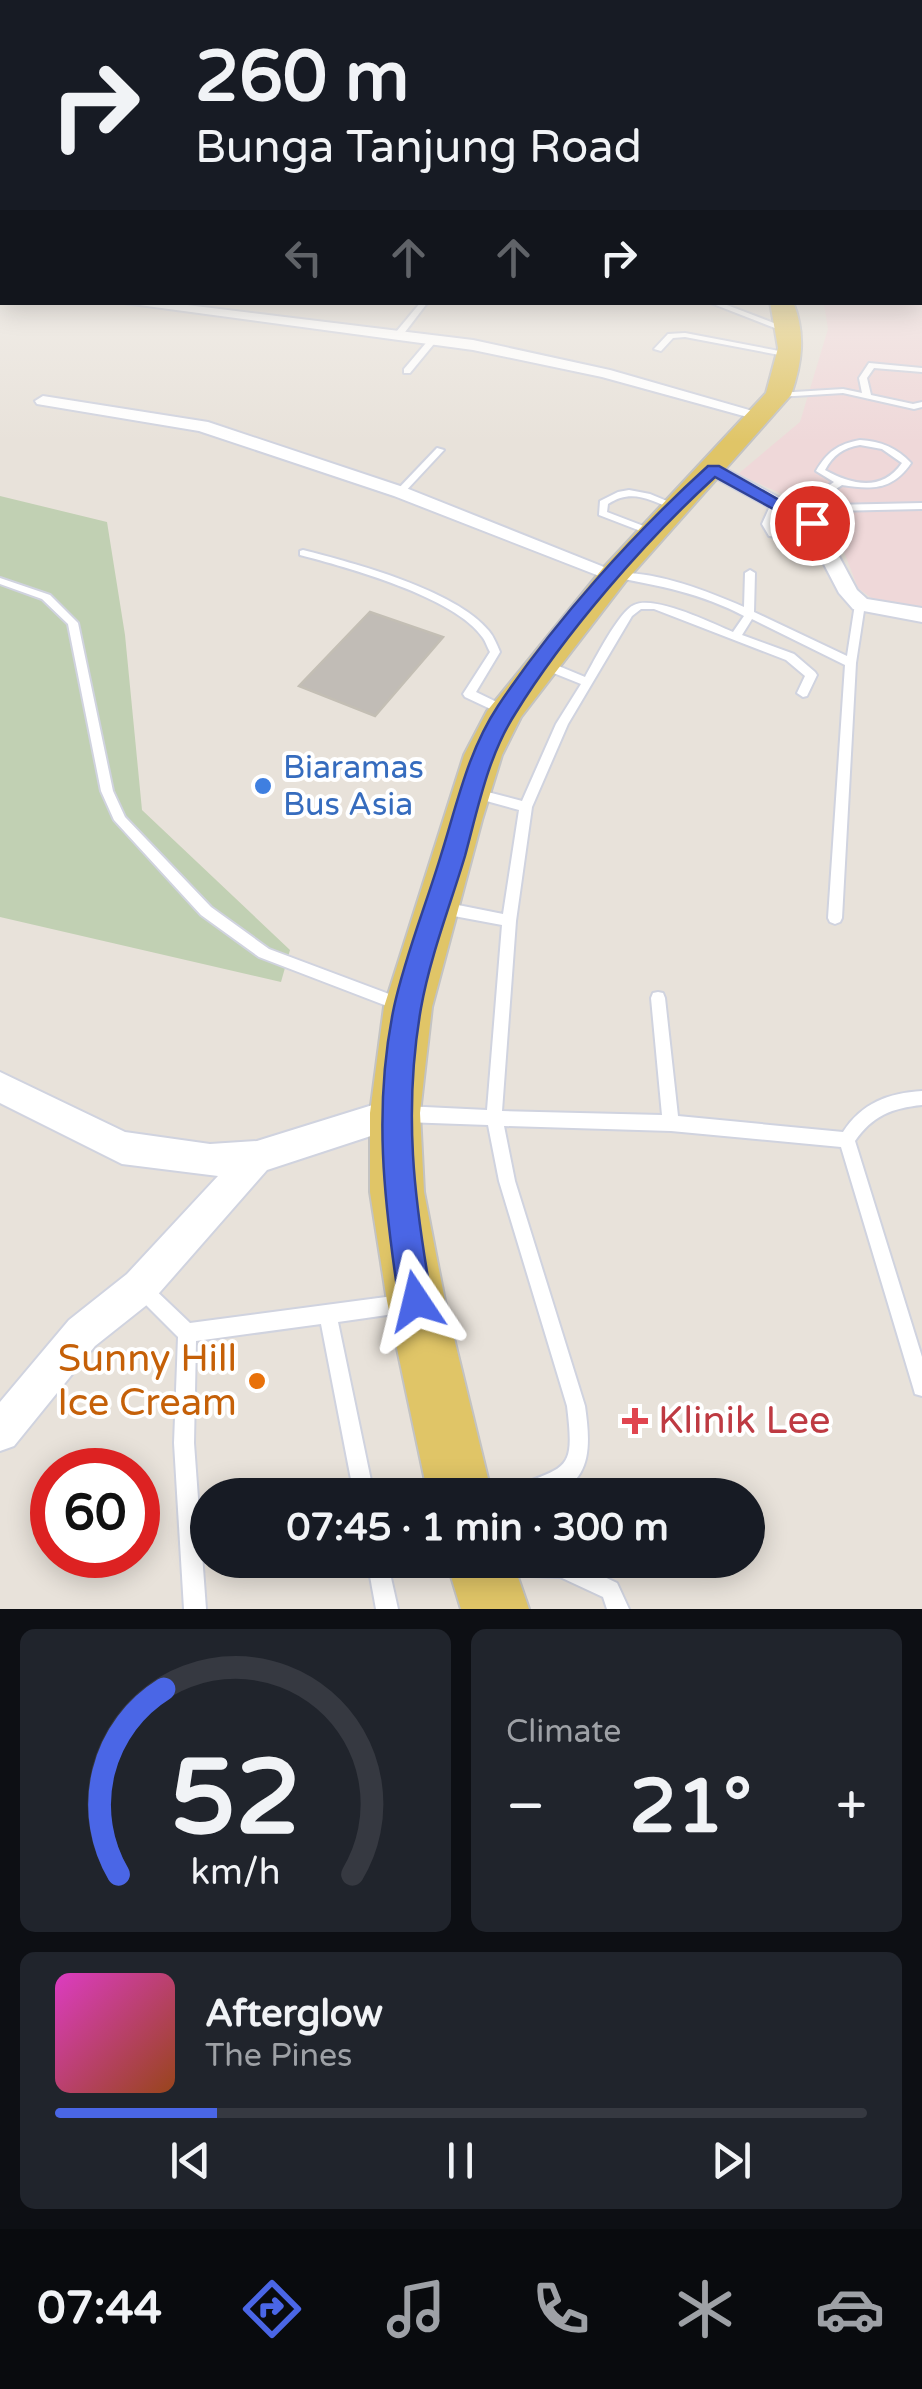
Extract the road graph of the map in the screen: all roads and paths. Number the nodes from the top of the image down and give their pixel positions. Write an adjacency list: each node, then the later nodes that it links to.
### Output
1 (150, 305): 4 (street)
2 (422, 305): 4 (lane)
3 (715, 305): 7 (lane)
4 (398, 334): 5 (street)
5 (434, 339): 7 (street); 9 (lane)
6 (658, 349): 7 (lane)
7 (780, 360): 10 (lane); 14 (main road)
8 (922, 370): 10 (lane)
9 (407, 371)
10 (867, 395): 12 (lane)
11 (42, 401): 16 (street)
12 (922, 404)
13 (440, 450): 16 (lane)
14 (714, 470): 18 (street); 19 (main road)
15 (840, 482): 15 (lane); 18 (lane)
16 (400, 492): 23 (street)
17 (922, 506): 18 (lane)
18 (794, 513): 20 (street); 20 (lane)
19 (663, 519): 19 (lane); 23 (main road)
20 (824, 542): 25 (street)
21 (303, 553): 33 (lane)
22 (750, 573): 26 (lane)
23 (614, 575): 26 (lane); 30 (main road)
24 (0, 581): 40 (lane)
25 (860, 604): 27 (street); 29 (lane)
26 (749, 616): 28 (lane); 29 (lane)
27 (922, 616)
28 (736, 635): 31 (lane); 32 (lane)
29 (852, 662): 37 (lane)
30 (542, 663): 31 (lane); 33 (main road)
31 (585, 681): 35 (lane)
32 (803, 692)
33 (506, 711): 34 (main road)
34 (470, 793): 35 (lane); 36 (main road)
35 (526, 808): 38 (lane)
36 (436, 907): 38 (lane); 40 (main road)
37 (835, 918)
38 (509, 920): 44 (lane)
39 (658, 998): 45 (lane)
40 (408, 1007): 43 (main road)
41 (0, 1086): 47 (street)
42 (922, 1098): 46 (lane)
43 (395, 1114): 44 (lane); 47 (street); 49 (main road)
44 (494, 1118): 45 (lane); 56 (lane)
45 (671, 1123): 46 (lane)
46 (847, 1140): 52 (lane)
47 (257, 1157): 48 (street)
48 (140, 1286): 51 (lane); 53 (street)
49 (416, 1301): 50 (lane); 55 (main road)
50 (328, 1316): 51 (lane); 54 (lane)
51 (187, 1332): 59 (lane)
52 (922, 1386)
53 (0, 1432)
54 (361, 1478)
55 (456, 1478)
56 (565, 1478)
57 (381, 1578): 60 (lane)
58 (584, 1578): 61 (lane)
59 (195, 1609)
60 (387, 1609)
61 (618, 1609)

